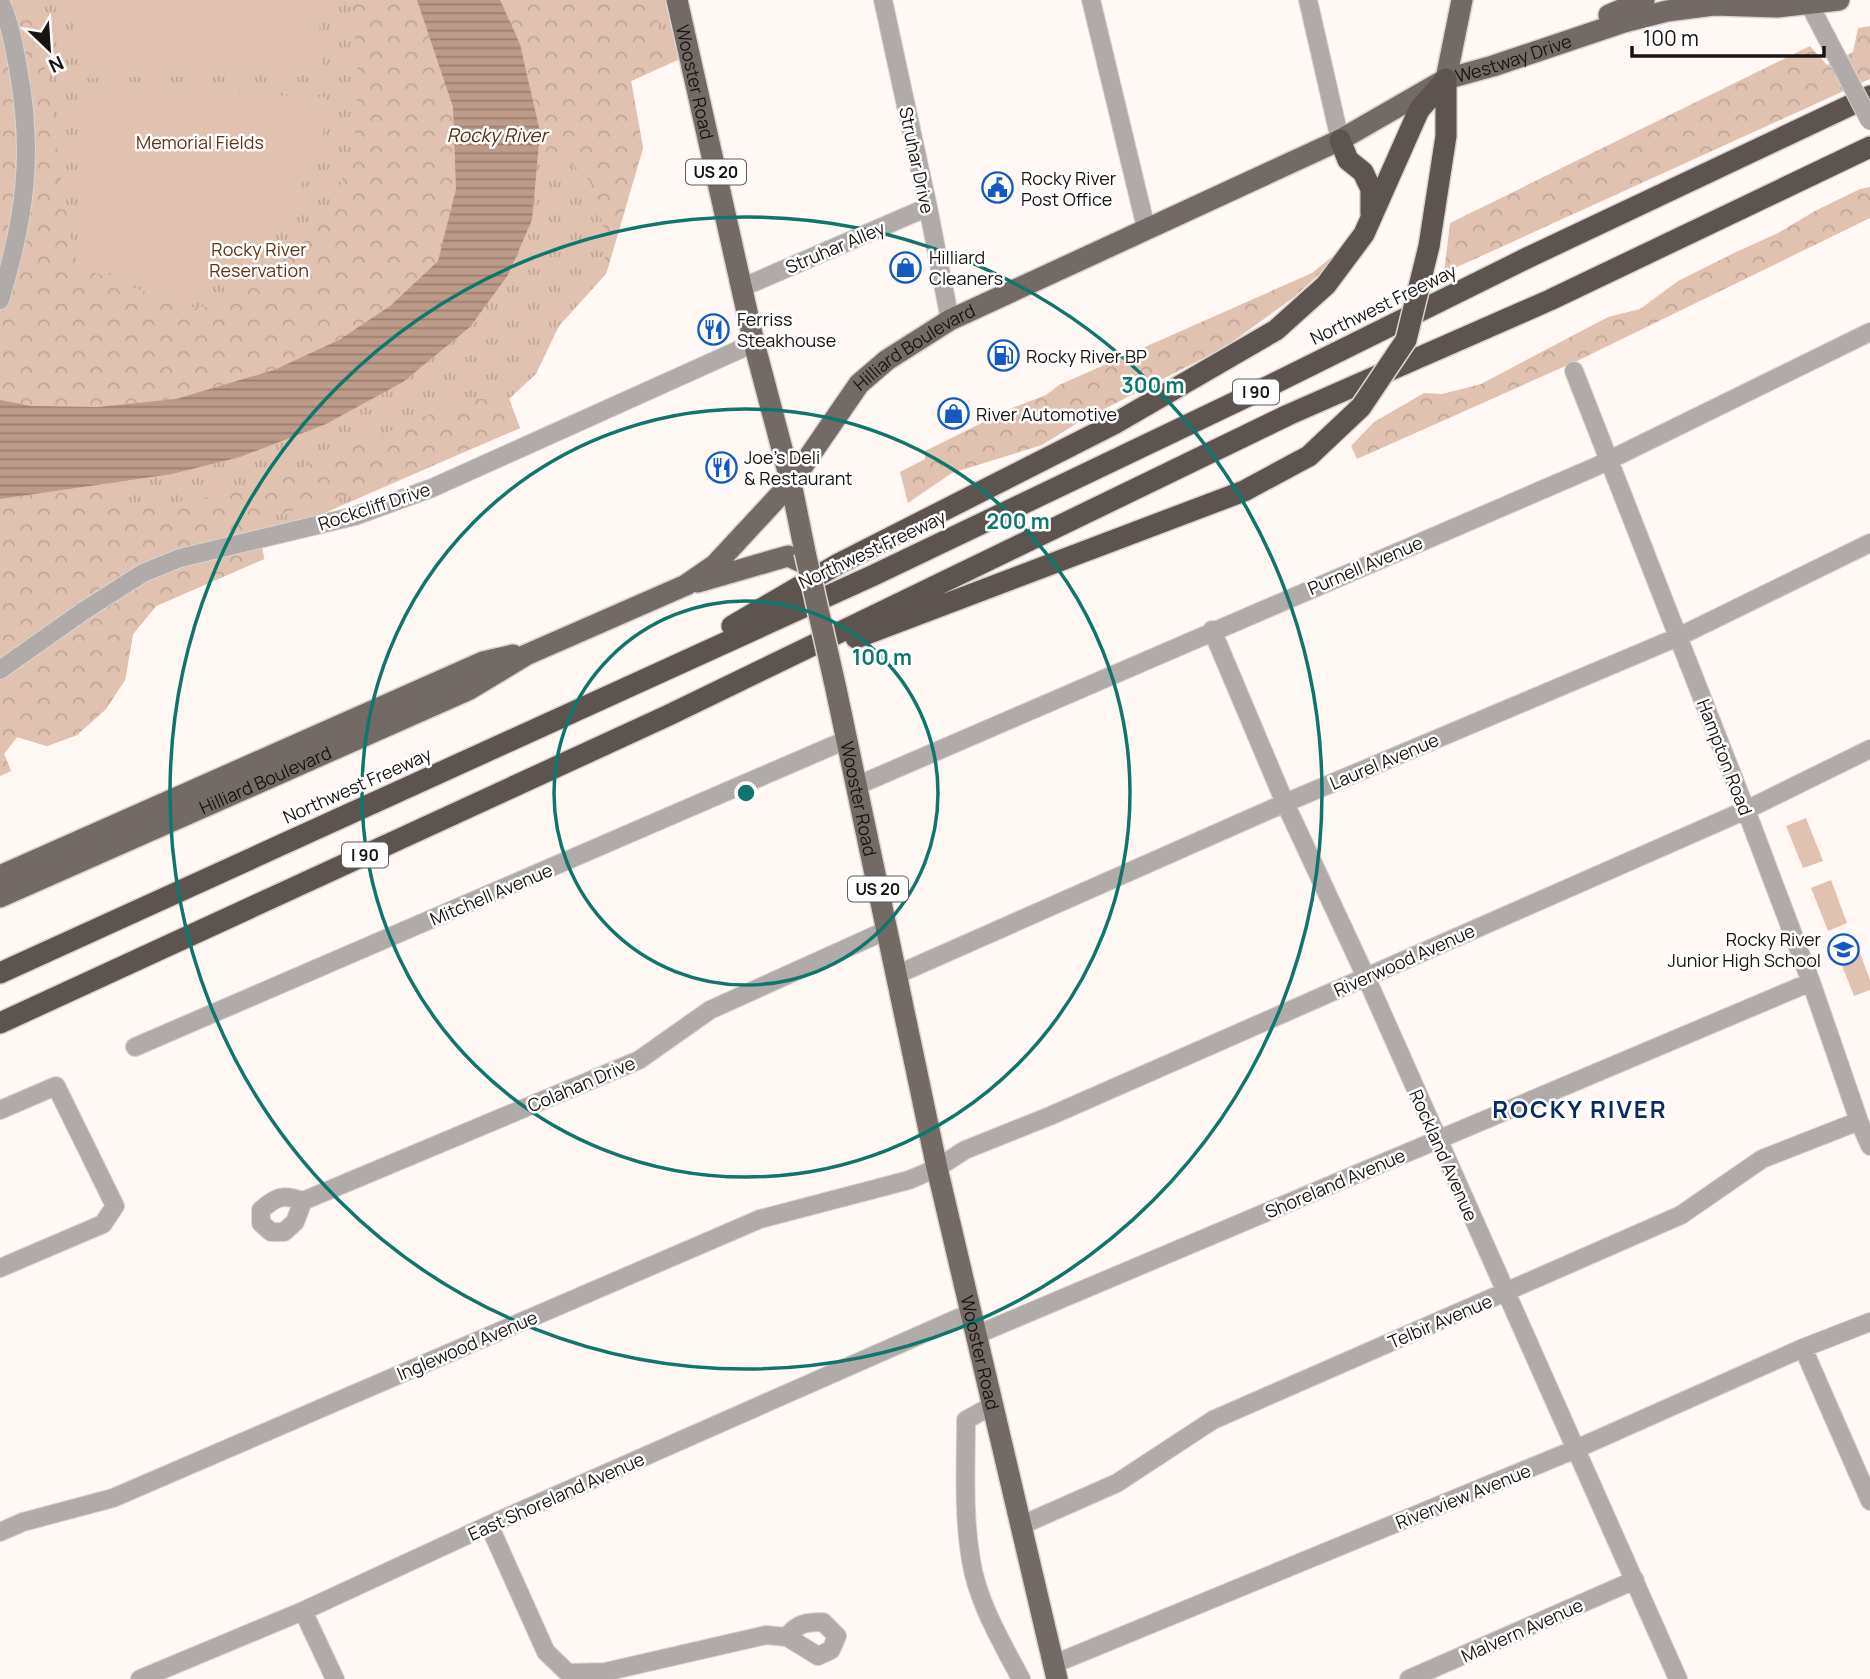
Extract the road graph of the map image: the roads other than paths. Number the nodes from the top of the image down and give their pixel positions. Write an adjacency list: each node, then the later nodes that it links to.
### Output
1 (677, 0): 19 (main road, Wooster Road / US 20)
2 (883, 0): 16 (street, Struhar Drive)
3 (1091, 0): 17 (street)
4 (1308, 0): 14 (street)
5 (1462, 0): 11 (main road)
6 (1644, 0): 10 (main road, Westway Drive)
7 (1839, 0): 9 (main road, Westway Drive)
8 (0, 1): 20 (street)
9 (1806, 1): 10 (main road, Westway Drive); 13 (street, bridge)
10 (1582, 34): 11 (main road, Westway Drive)
11 (1446, 79): 14 (main road, Hilliard Boulevard); 18 (highway); 35 (highway, bridge)
12 (1870, 96): 34 (highway, Northwest Freeway / I 90)
13 (1870, 121)
14 (1340, 140): 17 (main road, Hilliard Boulevard); 18 (highway)
15 (1870, 147): 35 (highway, I 90)
16 (928, 207): 19 (street, Struhar Alley); 21 (street, Struhar Drive)
17 (1146, 228): 21 (main road, Hilliard Boulevard)
18 (1366, 230): 34 (highway)
19 (741, 288): 23 (main road, Wooster Road / US 20)
20 (0, 300)
21 (950, 320): 26 (main road, Hilliard Boulevard)
22 (1870, 332): 25 (street, Purnell Avenue)
23 (754, 343): 26 (main road, Wooster Road / US 20); 33 (street, Rockcliff Drive)
24 (1574, 371): 25 (street, Hampton Road)
25 (1608, 461): 30 (street, Purnell Avenue); 31 (street, Hampton Road)
26 (791, 483): 28 (main road, Wooster Road / US 20); 29 (main road, Hilliard Boulevard)
27 (1870, 543): 31 (street, Laurel Avenue)
28 (800, 557): 29 (main road); 36 (main road, Wooster Road / US 20, bridge)
29 (686, 585): 32 (main road, Hilliard Boulevard)
30 (1212, 630): 38 (street, Purnell Avenue); 39 (street, Rockland Avenue)
31 (1678, 637): 39 (street, Laurel Avenue); 40 (street, Hampton Road)
32 (526, 655): 41 (main road, Hilliard Boulevard); 42 (main road, Hilliard Boulevard)
33 (0, 670)
34 (639, 680): 44 (highway, Northwest Freeway / I 90)
35 (730, 686): 48 (highway, I 90)
36 (846, 740): 38 (main road, Wooster Road / US 20); 49 (street, Mitchell Avenue)
37 (1870, 749): 40 (street, Riverwood Avenue)
38 (856, 786): 43 (main road, Wooster Road / US 20)
39 (1285, 803): 45 (street, Laurel Avenue); 46 (street, Rockland Avenue)
40 (1746, 810): 46 (street, Riverwood Avenue); 47 (street, Hampton Road)
41 (0, 876)
42 (0, 897)
43 (887, 930): 45 (main road, Wooster Road / US 20); 55 (street, Colahan Drive)
44 (0, 973)
45 (896, 975): 54 (main road, Wooster Road / US 20)
46 (1366, 977): 52 (street, Rockland Avenue); 54 (street, Riverwood Avenue)
47 (1811, 982): 51 (street, Hampton Road); 52 (street, Shoreland Avenue)
48 (0, 1023)
49 (135, 1047)
50 (0, 1110): 56 (street)
51 (1858, 1121): 53 (street, Hampton Road); 57 (street, Telbir Avenue)
52 (1437, 1140): 57 (street, Rockland Avenue); 60 (street, Shoreland Avenue)
53 (1870, 1146)
54 (937, 1168): 58 (main road, Wooster Road / US 20); 67 (street, Inglewood Avenue)
55 (303, 1201)
56 (0, 1268)
57 (1506, 1293): 63 (street, Rockland Avenue); 66 (street, Telbir Avenue)
58 (971, 1312): 60 (main road, Wooster Road / US 20); 65 (street, East Shoreland Avenue)
59 (1870, 1322): 61 (street, Riverview Avenue)
60 (976, 1335): 62 (main road, Wooster Road / US 20)
61 (1803, 1348): 63 (street, Riverview Avenue); 64 (street)
62 (993, 1405): 66 (main road, Wooster Road / US 20); 74 (street)
63 (1576, 1449): 68 (street, Rockland Avenue); 71 (street, Riverview Avenue)
64 (1870, 1500)
65 (489, 1525): 69 (street, East Shoreland Avenue); 70 (street)
66 (1022, 1525): 71 (main road, Wooster Road / US 20)
67 (0, 1532)
68 (1635, 1580): 75 (street, Malvern Avenue); 76 (street, Rockland Avenue)
69 (303, 1611): 72 (street, East Shoreland Avenue); 73 (street)
70 (787, 1637)
71 (1055, 1672)
72 (141, 1679)
73 (334, 1679)
74 (1021, 1679)
75 (1409, 1679)
76 (1678, 1679)

